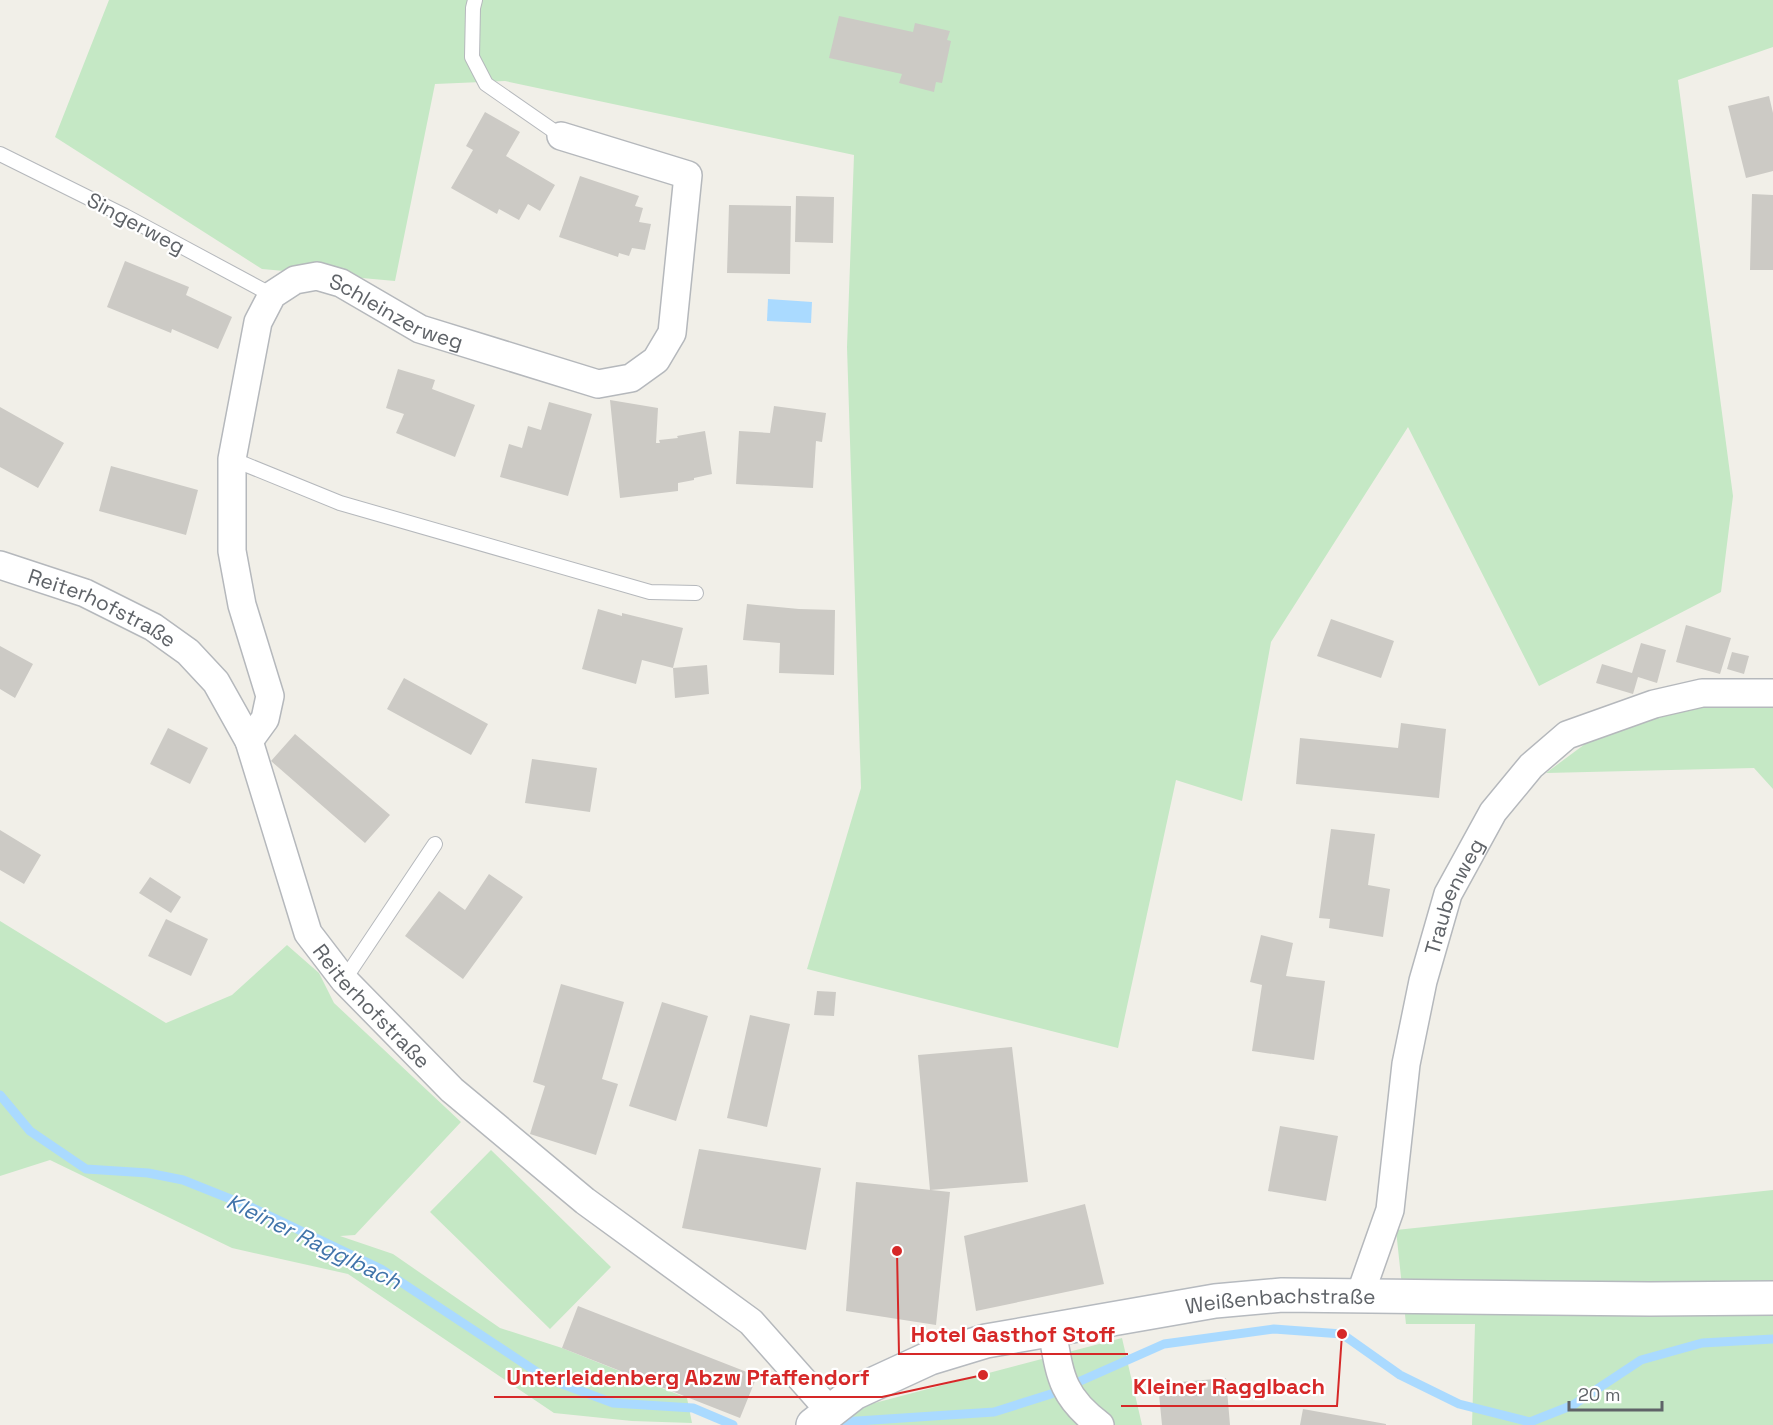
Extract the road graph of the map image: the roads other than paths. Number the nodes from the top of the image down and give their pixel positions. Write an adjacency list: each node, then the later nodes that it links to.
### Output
1 (475, 0): 2 (lane)
2 (561, 136): 4 (street, Schleinzerweg)
3 (0, 154): 4 (lane, Singerweg)
4 (272, 294): 5 (street)
5 (232, 459): 7 (lane); 9 (street)
6 (0, 565): 9 (street, Reiterhofstraße)
7 (696, 593)
8 (1773, 693): 12 (street, Traubenweg)
9 (249, 741): 11 (street, Reiterhofstraße)
10 (435, 844): 11 (lane)
11 (344, 980): 15 (street, Reiterhofstraße)
12 (1360, 1295): 13 (main road, Weißenbachstraße); 14 (main road, Weißenbachstraße)
13 (1773, 1298)
14 (1052, 1330): 15 (main road, Weißenbachstraße); 16 (street)
15 (821, 1418)
16 (1100, 1425)

